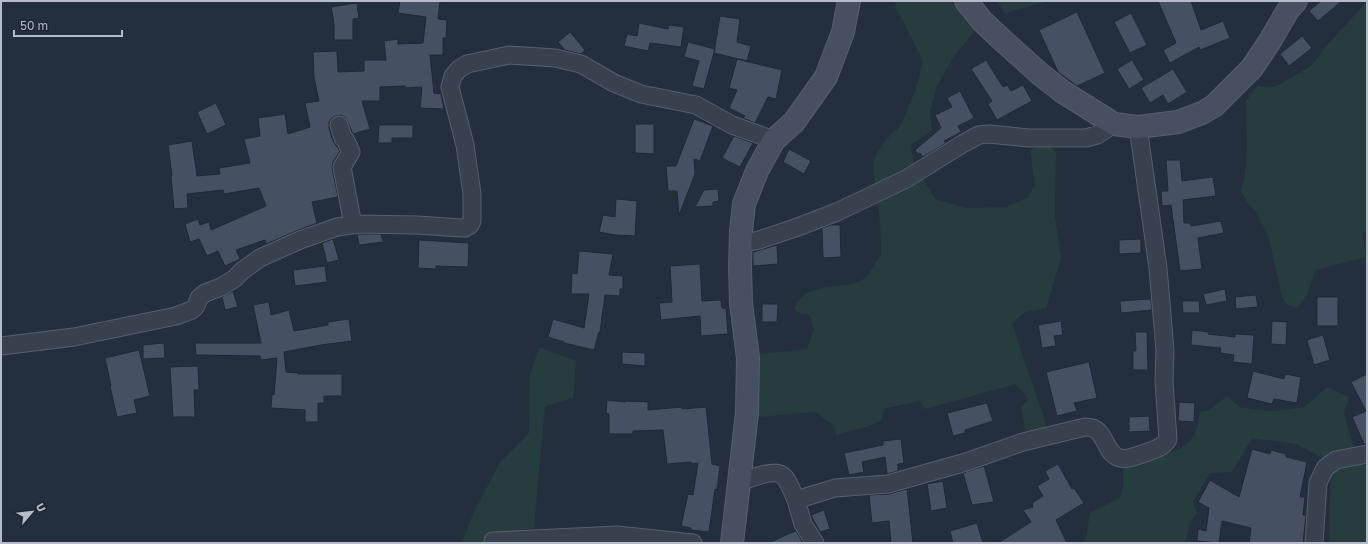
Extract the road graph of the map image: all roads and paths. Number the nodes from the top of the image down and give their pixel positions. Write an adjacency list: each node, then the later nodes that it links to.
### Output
1 (849, 1): 7 (street)
2 (966, 1): 4 (street)
3 (1296, 1): 6 (street)
4 (1114, 124): 6 (street); 9 (street)
5 (338, 125): 8 (street)
6 (1138, 128): 13 (street)
7 (774, 140): 8 (street); 9 (street)
8 (353, 225): 10 (street)
9 (740, 244): 12 (street)
10 (1, 346)
11 (1367, 454): 18 (street)
12 (740, 482): 13 (street); 16 (street)
13 (796, 500): 17 (street)
14 (494, 541): 15 (street)
15 (693, 543)
16 (732, 543)
17 (815, 543)
18 (1314, 543)

